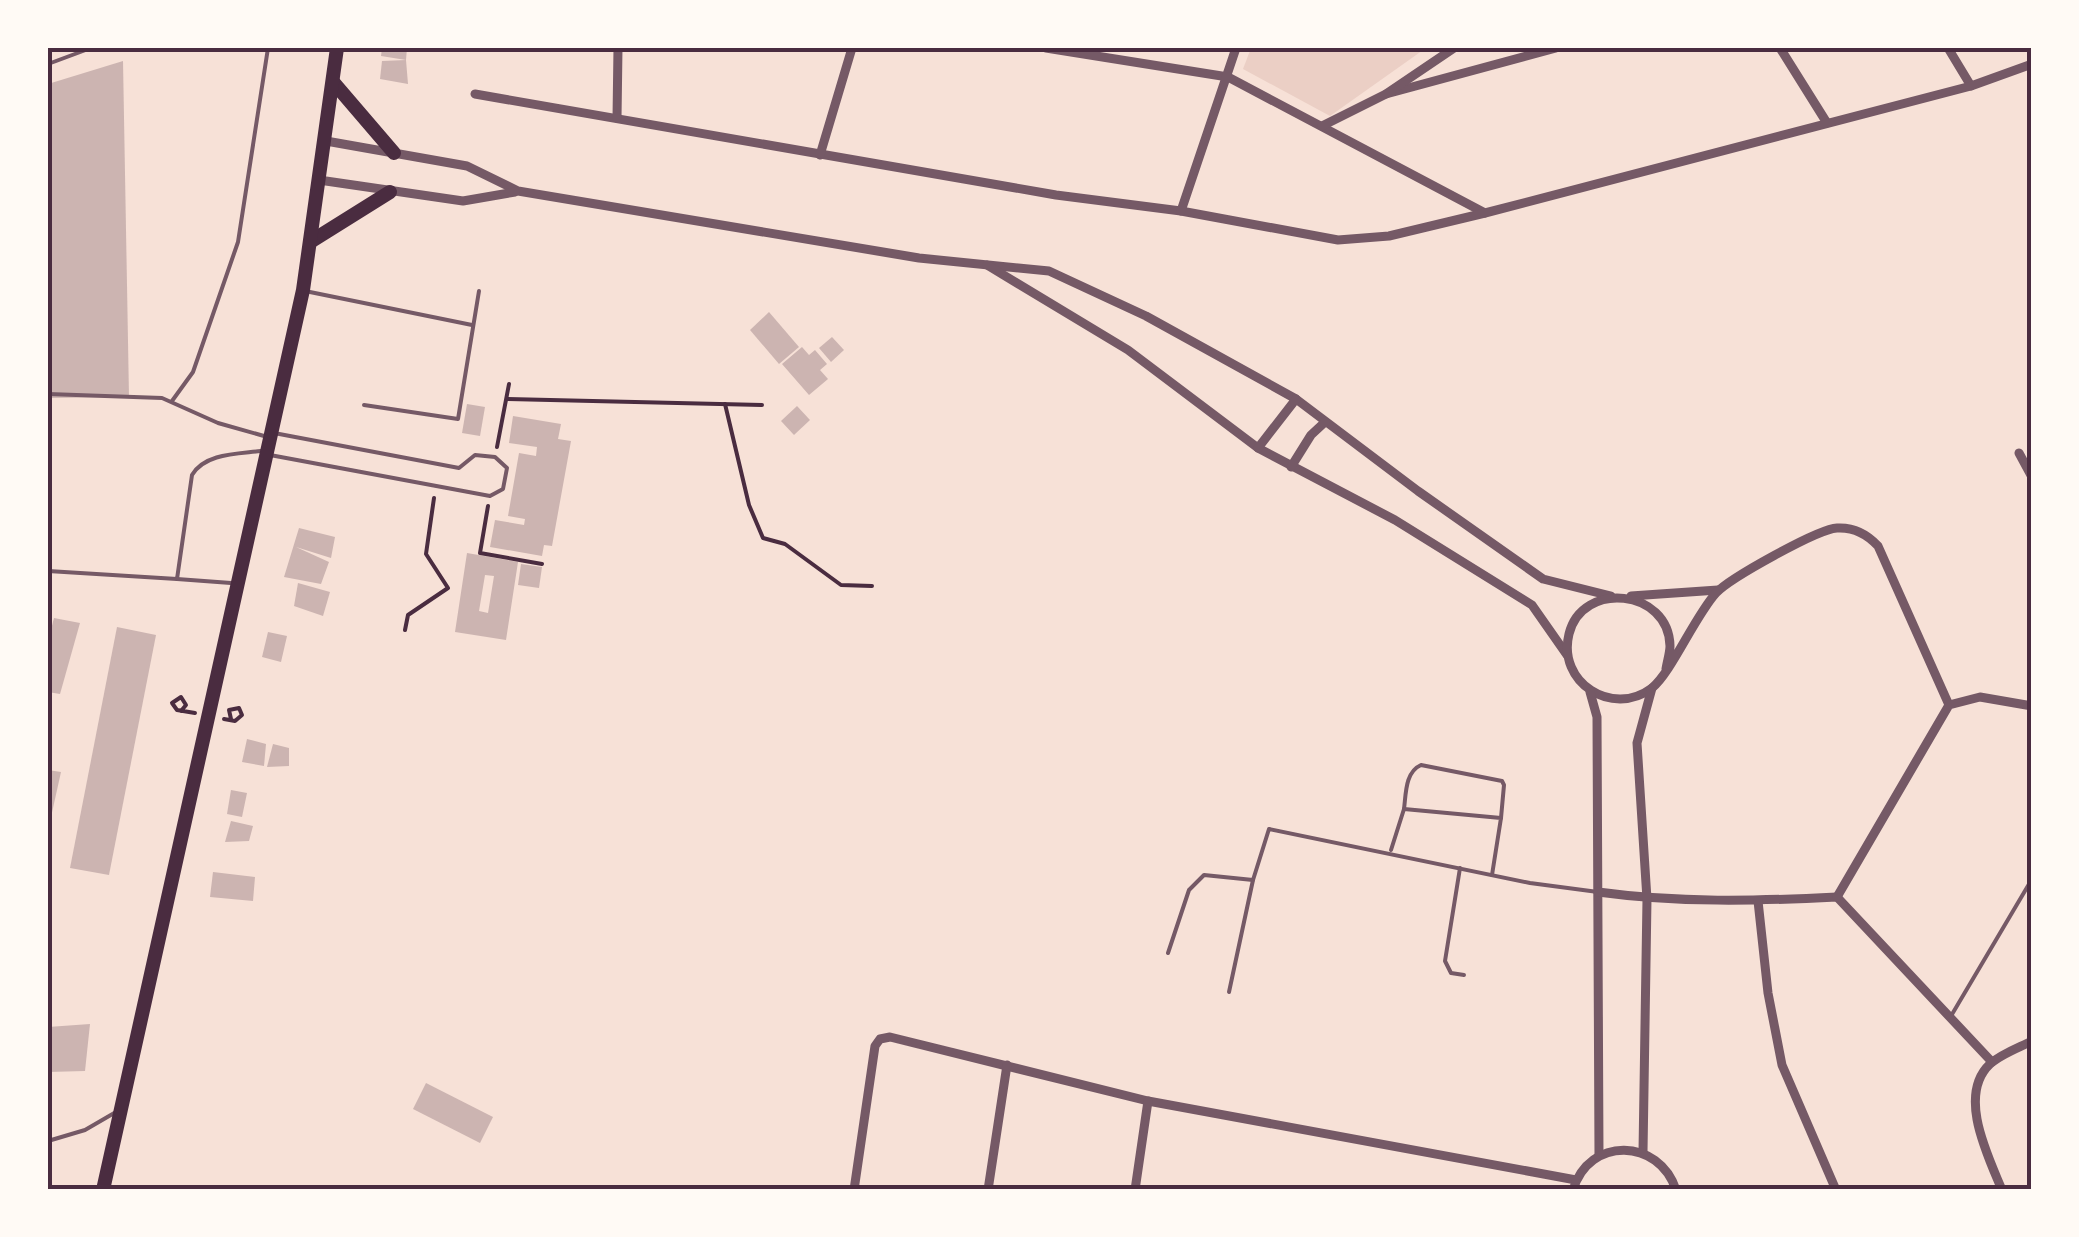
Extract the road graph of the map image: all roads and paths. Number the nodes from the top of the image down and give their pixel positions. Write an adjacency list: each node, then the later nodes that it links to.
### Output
1 (92, 48): 12 (lane)
2 (268, 48): 39 (lane)
3 (338, 48): 15 (main road)
4 (618, 48): 19 (street)
5 (852, 48): 24 (street)
6 (1046, 48): 14 (street)
7 (1236, 48): 14 (street)
8 (1454, 48): 18 (street)
9 (1556, 48): 18 (street)
10 (1780, 48): 20 (street)
11 (1948, 48): 16 (street)
12 (48, 64)
13 (2032, 64): 16 (street)
14 (1228, 77): 21 (street); 28 (street)
15 (334, 83): 22 (main road); 23 (main road)
16 (1971, 86): 20 (street)
17 (474, 94): 19 (street)
18 (1386, 94): 21 (street)
19 (617, 118): 24 (street)
20 (1827, 124): 29 (street)
21 (1322, 126): 29 (street)
22 (326, 141): 23 (street); 25 (main road)
23 (394, 153): 26 (street)
24 (820, 154): 28 (street)
25 (320, 180): 27 (street); 30 (main road)
26 (518, 191): 27 (street); 31 (street)
27 (390, 192): 30 (main road)
28 (1181, 211): 29 (street)
29 (1485, 213)
30 (310, 242): 32 (main road)
31 (984, 264): 38 (street); 45 (street)
32 (303, 290): 34 (lane); 44 (main road)
33 (479, 291): 34 (lane)
34 (472, 324): 42 (lane)
35 (509, 384): 37 (path)
36 (48, 394): 39 (lane)
37 (507, 398): 40 (path); 47 (path)
38 (1296, 399): 43 (street); 45 (street)
39 (172, 401): 44 (lane)
40 (725, 404): 41 (path); 56 (path)
41 (762, 404)
42 (364, 405)
43 (1325, 422): 48 (street); 58 (street)
44 (267, 443): 47 (lane); 50 (lane); 54 (lane); 55 (main road)
45 (1258, 448): 48 (street)
46 (2018, 453): 49 (street)
47 (495, 456): 51 (lane)
48 (1291, 466): 61 (street)
49 (2032, 477)
50 (435, 486): 51 (lane); 60 (path)
51 (490, 496): 52 (path)
52 (542, 564)
53 (48, 571): 54 (lane)
54 (177, 579): 55 (lane)
55 (236, 584): 86 (main road)
56 (872, 586)
57 (1718, 590): 59 (street); 62 (street); 65 (street)
58 (1611, 596): 59 (street); 61 (street)
59 (1623, 596): 62 (street)
60 (405, 630)
61 (1567, 654): 64 (street)
62 (1666, 669): 63 (street)
63 (1652, 688): 64 (street); 76 (street)
64 (1590, 692): 74 (street)
65 (1949, 705): 66 (street); 75 (street)
66 (2032, 706)
67 (1404, 809): 68 (lane); 68 (lane); 69 (lane)
68 (1501, 818): 71 (lane)
69 (1390, 853): 70 (lane); 73 (lane)
70 (1460, 868): 71 (lane); 79 (lane)
71 (1492, 876): 74 (lane)
72 (2032, 879): 81 (lane)
73 (1253, 880): 78 (lane); 80 (lane)
74 (1598, 892): 76 (street); 89 (street)
75 (1837, 897): 77 (street); 81 (street)
76 (1646, 898): 77 (street); 88 (street)
77 (1758, 901): 97 (street)
78 (1168, 953)
79 (1464, 976)
80 (1229, 992)
81 (1951, 1016): 83 (street)
82 (2032, 1041): 83 (street)
83 (1992, 1062): 98 (street)
84 (1008, 1066): 85 (street); 93 (street); 94 (street)
85 (1148, 1101): 90 (street); 91 (street)
86 (120, 1109): 87 (lane); 92 (main road)
87 (48, 1141)
88 (1642, 1152): 89 (street); 96 (street)
89 (1599, 1155): 90 (street)
90 (1574, 1184)
91 (1135, 1189): 95 (street)
92 (103, 1190)
93 (854, 1190)
94 (988, 1190)
95 (1148, 1190)
96 (1676, 1190)
97 (1836, 1190)
98 (2002, 1190)

